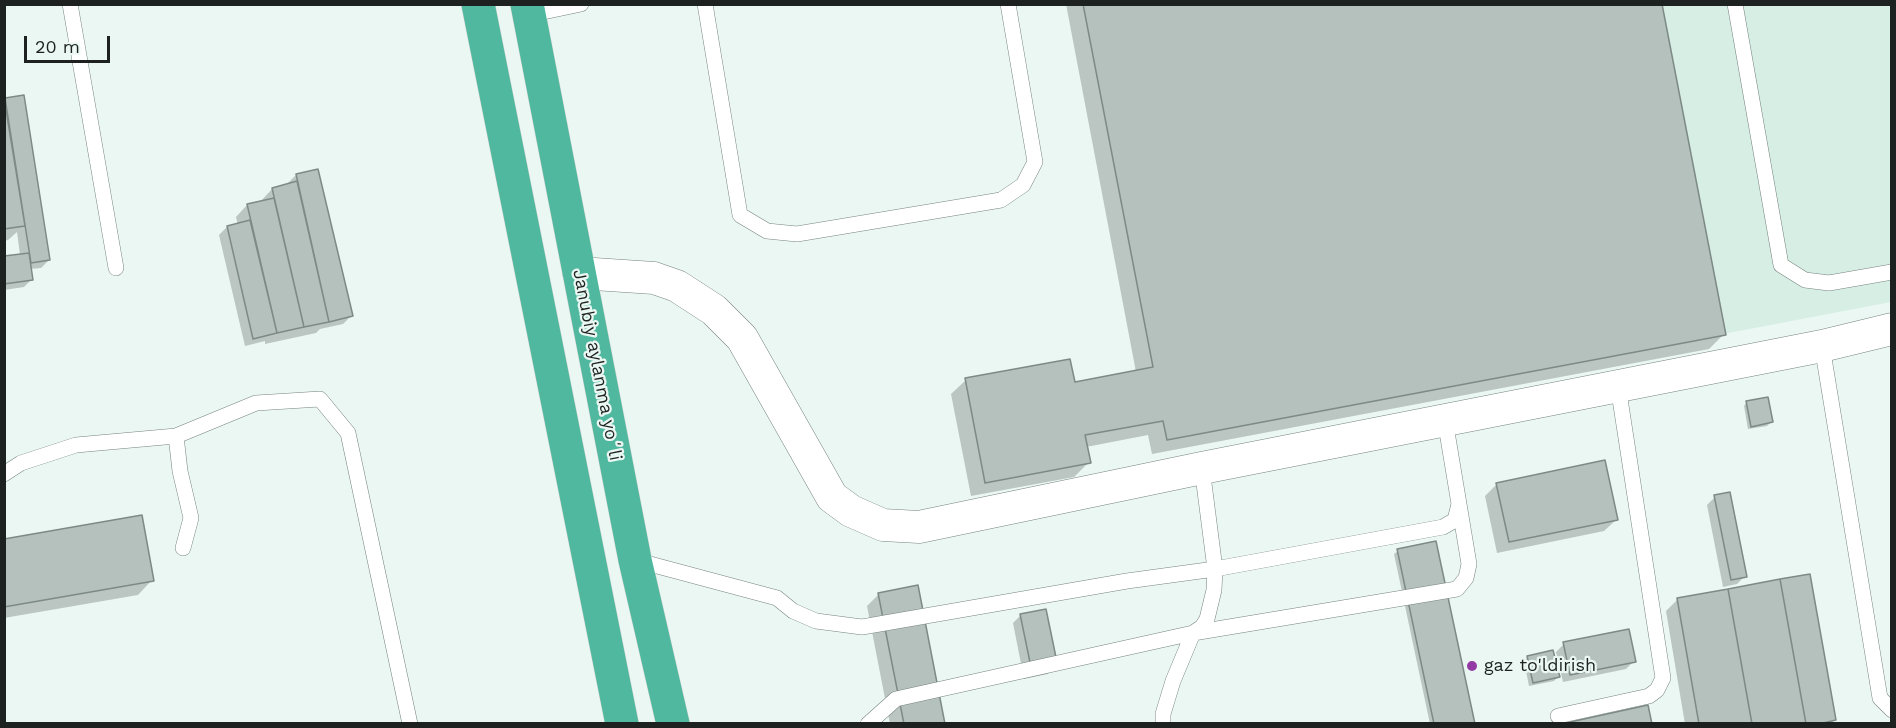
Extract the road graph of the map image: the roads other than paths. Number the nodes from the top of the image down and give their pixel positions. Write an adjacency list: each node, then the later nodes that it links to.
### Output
1 (70, 4): 8 (lane)
2 (581, 4): 6 (lane)
3 (705, 4): 4 (lane)
4 (1008, 4)
5 (1735, 4): 9 (lane)
6 (528, 10): 7 (highway); 10 (highway, Janubiy aylanma yoʻli)
7 (480, 14): 25 (highway)
8 (116, 268)
9 (1892, 272)
10 (579, 273): 16 (street); 20 (highway, Janubiy aylanma yoʻli)
11 (1892, 329): 12 (street)
12 (1822, 346): 13 (street); 23 (lane)
13 (1618, 386): 14 (street); 24 (lane)
14 (1445, 420): 16 (street); 18 (lane)
15 (176, 436): 17 (lane); 19 (lane); 26 (lane)
16 (1202, 468): 21 (lane)
17 (4, 474)
18 (1459, 504): 21 (lane); 22 (lane)
19 (183, 548)
20 (634, 560): 21 (lane); 27 (highway, Janubiy aylanma yoʻli)
21 (1215, 568): 22 (lane)
22 (1193, 633): 28 (lane); 29 (lane)
23 (1892, 710)
24 (1558, 716)
25 (617, 718)
26 (410, 723)
27 (673, 723)
28 (868, 723)
29 (1163, 723)

